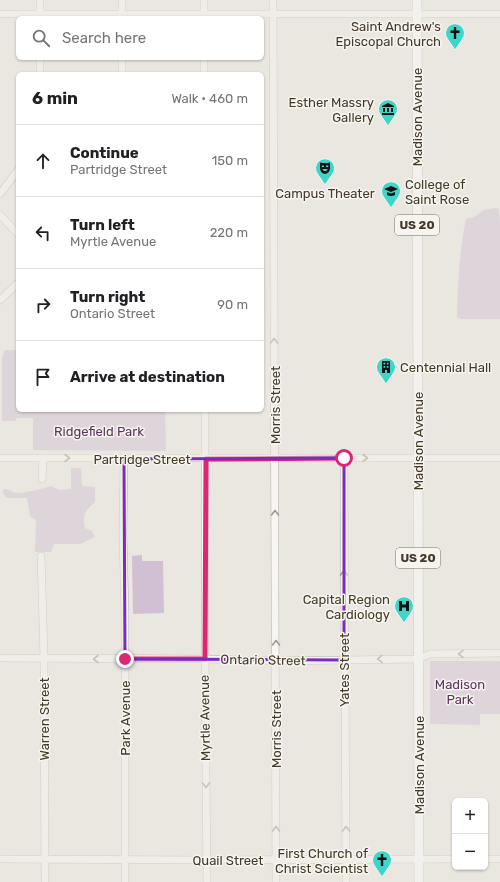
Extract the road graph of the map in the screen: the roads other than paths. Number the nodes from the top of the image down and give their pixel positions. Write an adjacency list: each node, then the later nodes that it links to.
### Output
1 (40, 0): 10 (street)
2 (122, 0): 11 (street)
3 (204, 0): 12 (street)
4 (273, 0): 7 (street, Morris Street)
5 (417, 0): 8 (main road, Madison Avenue / US 20)
6 (0, 14): 10 (street)
7 (273, 14): 8 (street); 12 (street); 28 (street, Morris Street, one-way to 7)
8 (417, 14): 9 (street); 30 (main road, Madison Avenue / US 20)
9 (500, 14)
10 (40, 16): 11 (street)
11 (122, 16): 12 (street)
12 (204, 16)
13 (40, 60): 16 (street)
14 (122, 60): 17 (street)
15 (204, 60): 18 (street)
16 (40, 72)
17 (122, 72)
18 (204, 72)
19 (16, 173): 20 (street)
20 (0, 194)
21 (0, 215): 22 (street)
22 (16, 232)
23 (16, 285): 24 (street)
24 (0, 300)
25 (205, 412): 33 (street, Myrtle Avenue)
26 (0, 458): 27 (street, Partridge Street)
27 (43, 458): 32 (street, Partridge Street, one-way to 32); 34 (street)
28 (275, 458): 29 (street, Partridge Street); 33 (street, Partridge Street); 43 (street, Morris Street, one-way to 28)
29 (344, 458): 30 (street, Partridge Street, one-way to 30); 42 (street, Yates Street, one-way to 29)
30 (418, 458): 31 (street, Partridge Street); 41 (main road, Madison Avenue / US 20)
31 (500, 458)
32 (124, 459): 33 (street, Partridge Street); 39 (street, Park Avenue)
33 (206, 459): 40 (street, Myrtle Avenue)
34 (42, 479)
35 (42, 556): 38 (street, Warren Street)
36 (500, 653): 41 (street, Ontario Street, one-way to 41)
37 (0, 658): 38 (street, Ontario Street)
38 (44, 658): 39 (street, Ontario Street, one-way to 38); 45 (street, Warren Street)
39 (125, 659): 40 (street, Ontario Street); 46 (street, Park Avenue)
40 (205, 659): 43 (street, Ontario Street); 52 (street, Myrtle Avenue, one-way to 52)
41 (419, 659): 42 (street, Ontario Street, one-way to 42); 48 (main road, Madison Avenue / US 20)
42 (344, 660): 43 (street, Ontario Street); 53 (street, Yates Street, one-way to 42)
43 (276, 661): 47 (street, Morris Street, one-way to 43)
44 (0, 859): 45 (street, Quail Street)
45 (45, 859): 46 (street, Quail Street); 54 (street, Warren Street)
46 (125, 859): 52 (street, Quail Street); 55 (street, Park Avenue)
47 (276, 859): 52 (street, Quail Street); 53 (street, Quail Street); 57 (street, Morris Street)
48 (419, 859): 49 (street, Quail Street); 53 (street, Quail Street); 59 (main road, Madison Avenue / US 20)
49 (452, 859)
50 (488, 859): 51 (street)
51 (500, 859)
52 (207, 860): 56 (street, Myrtle Avenue)
53 (346, 860): 58 (street, Yates Street)
54 (45, 882)
55 (125, 882)
56 (207, 882)
57 (276, 882)
58 (346, 882)
59 (419, 882)

